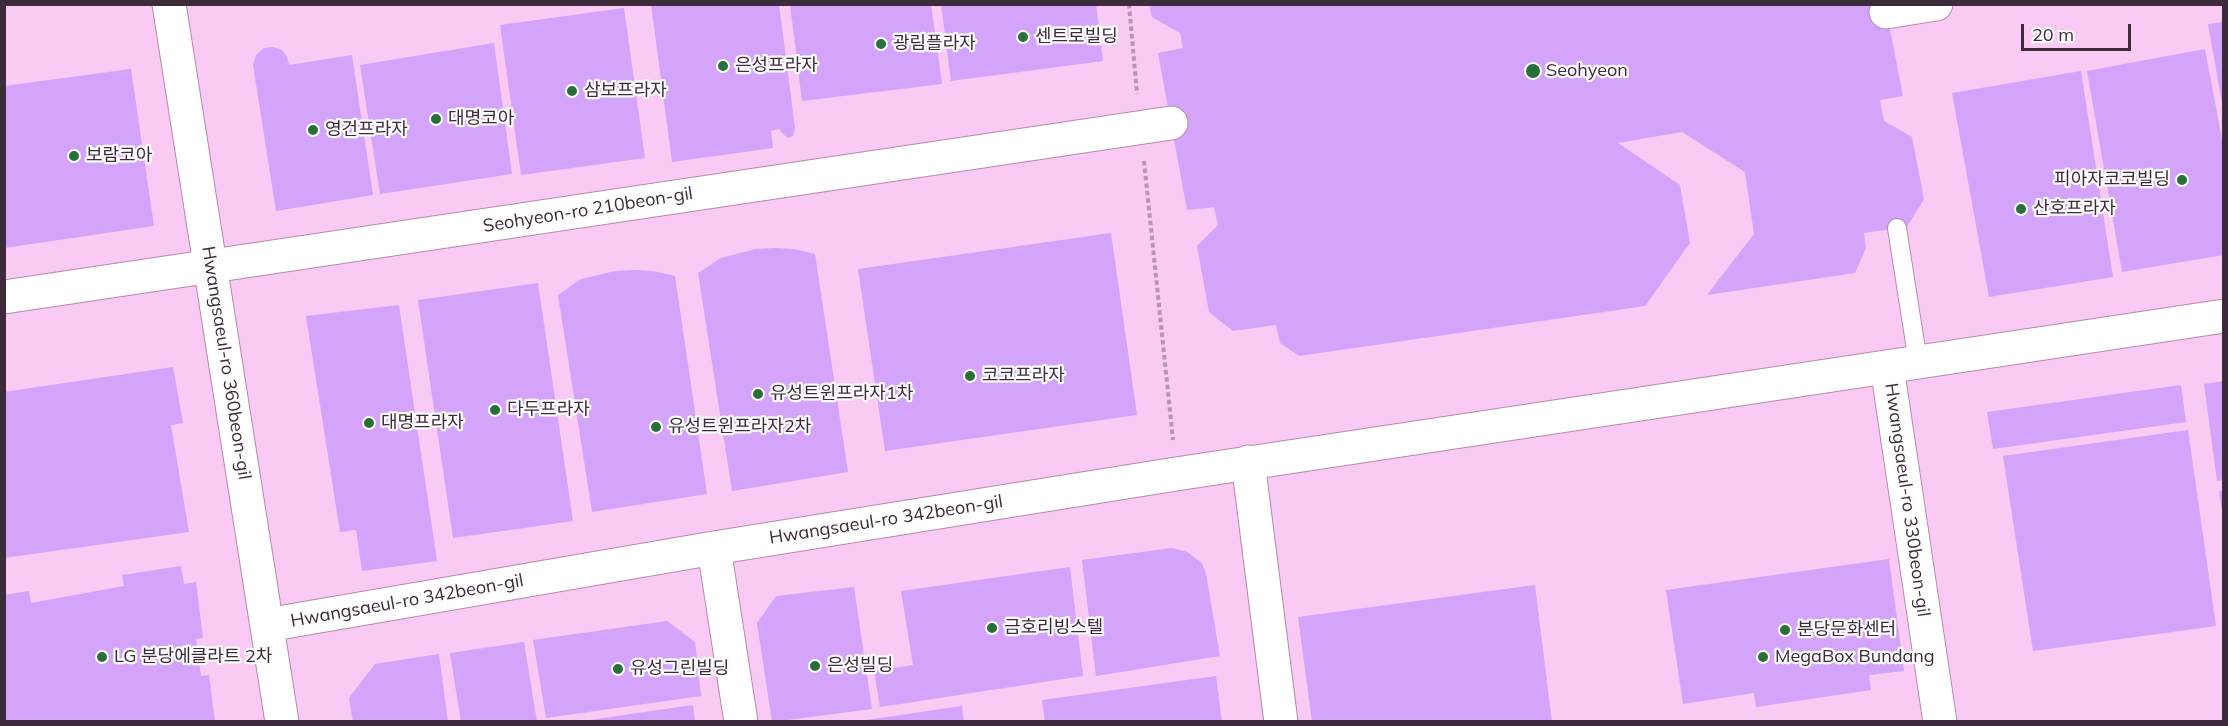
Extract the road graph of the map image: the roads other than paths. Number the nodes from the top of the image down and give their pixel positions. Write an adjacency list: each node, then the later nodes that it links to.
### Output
1 (169, 4): 6 (street, Hwangsaeul-ro 360beon-gil)
2 (1936, 4): 3 (street)
3 (1886, 12)
4 (1156, 125): 6 (street, Seohyeon-ro 210beon-gil)
5 (1897, 228): 9 (lane)
6 (210, 266): 7 (street, Seohyeon-ro 210beon-gil); 12 (street, Hwangsaeul-ro 360beon-gil)
7 (4, 297)
8 (2223, 316): 9 (street, Hwangsaeul-ro 330beon-gil)
9 (1903, 364): 10 (street, Hwangsaeul-ro 342beon-gil); 16 (street, Hwangsaeul-ro 330beon-gil)
10 (1248, 462): 11 (street, Hwangsaeul-ro 342beon-gil); 15 (street)
11 (714, 548): 12 (street, Hwangsaeul-ro 342beon-gil); 14 (street)
12 (267, 625): 13 (street, Hwangsaeul-ro 360beon-gil)
13 (282, 722)
14 (741, 722)
15 (1281, 722)
16 (1940, 722)

